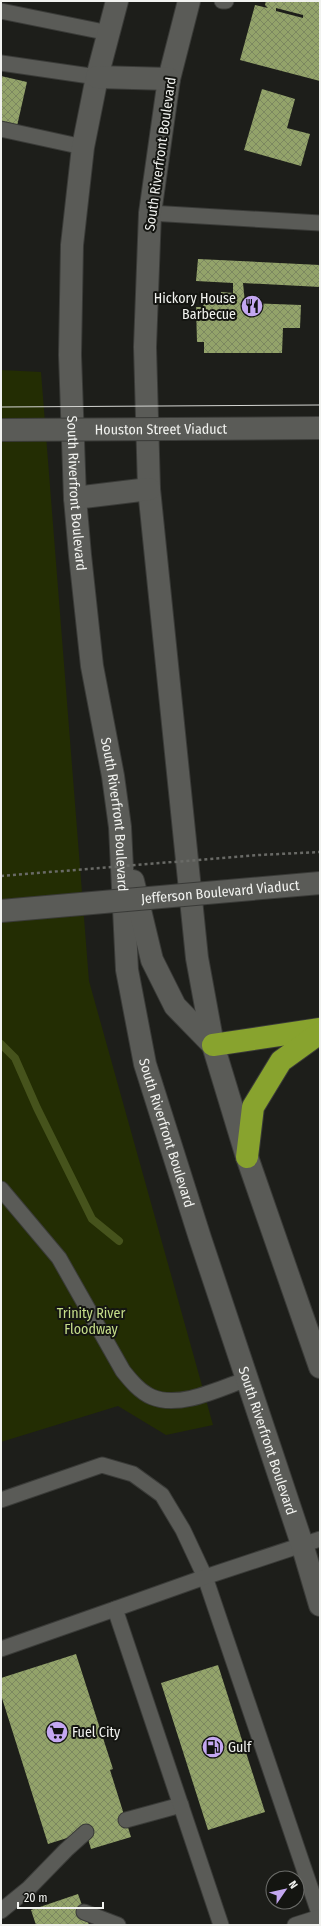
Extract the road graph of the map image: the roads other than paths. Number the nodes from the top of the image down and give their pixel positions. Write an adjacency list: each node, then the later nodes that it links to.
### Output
1 (117, 1): 6 (main road, South Riverfront Boulevard)
2 (189, 1): 9 (main road, South Riverfront Boulevard)
3 (222, 1): 4 (lane)
4 (226, 1)
5 (1, 11): 6 (lane)
6 (109, 33): 8 (main road, South Riverfront Boulevard)
7 (1, 64): 8 (lane)
8 (97, 77): 9 (main road); 11 (main road, South Riverfront Boulevard)
9 (170, 79): 12 (main road, South Riverfront Boulevard)
10 (1, 129): 11 (lane)
11 (83, 147): 17 (main road, South Riverfront Boulevard)
12 (150, 213): 13 (lane); 16 (main road, South Riverfront Boulevard)
13 (320, 223)
14 (320, 428): 15 (main road, Houston Street Viaduct, bridge)
15 (1, 430)
16 (148, 490): 17 (main road); 23 (main road, South Riverfront Boulevard)
17 (75, 498): 18 (main road, South Riverfront Boulevard)
18 (120, 827): 23 (main road); 27 (main road, South Riverfront Boulevard)
19 (320, 883): 20 (main road, Jefferson Boulevard Viaduct, bridge)
20 (1, 911)
21 (320, 1029): 23 (highway)
22 (320, 1033): 24 (highway)
23 (213, 1045): 24 (main road, South Riverfront Boulevard)
24 (247, 1157): 26 (main road, South Riverfront Boulevard)
25 (1, 1189): 27 (lane)
26 (320, 1367)
27 (247, 1379): 29 (main road, South Riverfront Boulevard)
28 (1, 1500): 30 (lane)
29 (311, 1542): 30 (lane); 31 (main road, South Riverfront Boulevard)
30 (205, 1576): 32 (lane); 39 (lane)
31 (320, 1605)
32 (115, 1609): 33 (lane); 34 (lane)
33 (1, 1649)
34 (181, 1805): 35 (lane); 41 (lane)
35 (126, 1820)
36 (86, 1832): 37 (lane)
37 (1, 1911)
38 (84, 1912): 40 (lane)
39 (320, 1917): 42 (lane)
40 (118, 1925)
41 (220, 1925)
42 (295, 1925)

